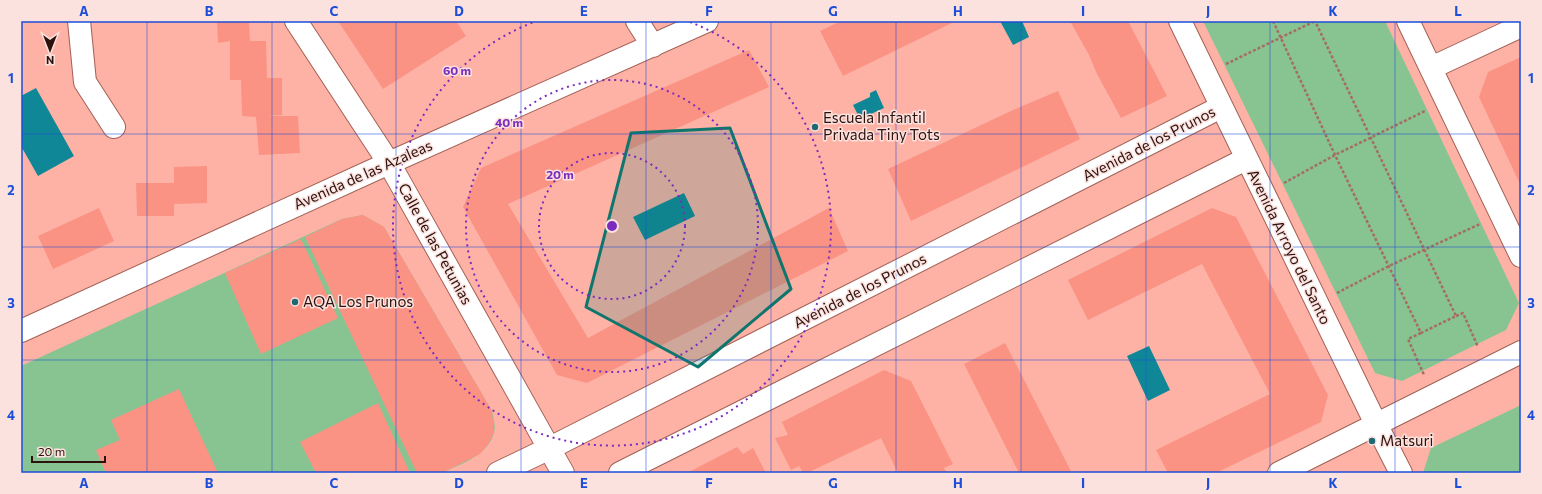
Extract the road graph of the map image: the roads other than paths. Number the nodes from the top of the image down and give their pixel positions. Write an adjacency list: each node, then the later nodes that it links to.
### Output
1 (79, 21): 11 (street)
2 (296, 21): 13 (street, Calle de las Petunias)
3 (637, 21): 8 (street)
4 (707, 21): 8 (street, Avenida de las Azaleas)
5 (1180, 21): 10 (street, Avenida Arroyo del Santo)
6 (1408, 21): 9 (street)
7 (1521, 26): 9 (street)
8 (653, 46): 13 (street, Avenida de las Azaleas)
9 (1431, 68): 14 (street)
10 (1221, 107): 12 (street, Avenida Arroyo del Santo); 18 (street, Avenida de los Prunos)
11 (114, 127)
12 (1246, 159): 17 (street, Avenida Arroyo del Santo); 21 (street)
13 (389, 163): 15 (street, Avenida de las Azaleas); 18 (street, Calle de las Petunias)
14 (1521, 256)
15 (21, 331)
16 (1521, 352): 17 (street)
17 (1376, 424): 22 (street); 23 (street, Avenida Arroyo del Santo)
18 (550, 448): 19 (street, Avenida de los Prunos); 20 (street, Calle de las Petunias)
19 (498, 473)
20 (564, 473)
21 (620, 473)
22 (1279, 473)
23 (1401, 473)

